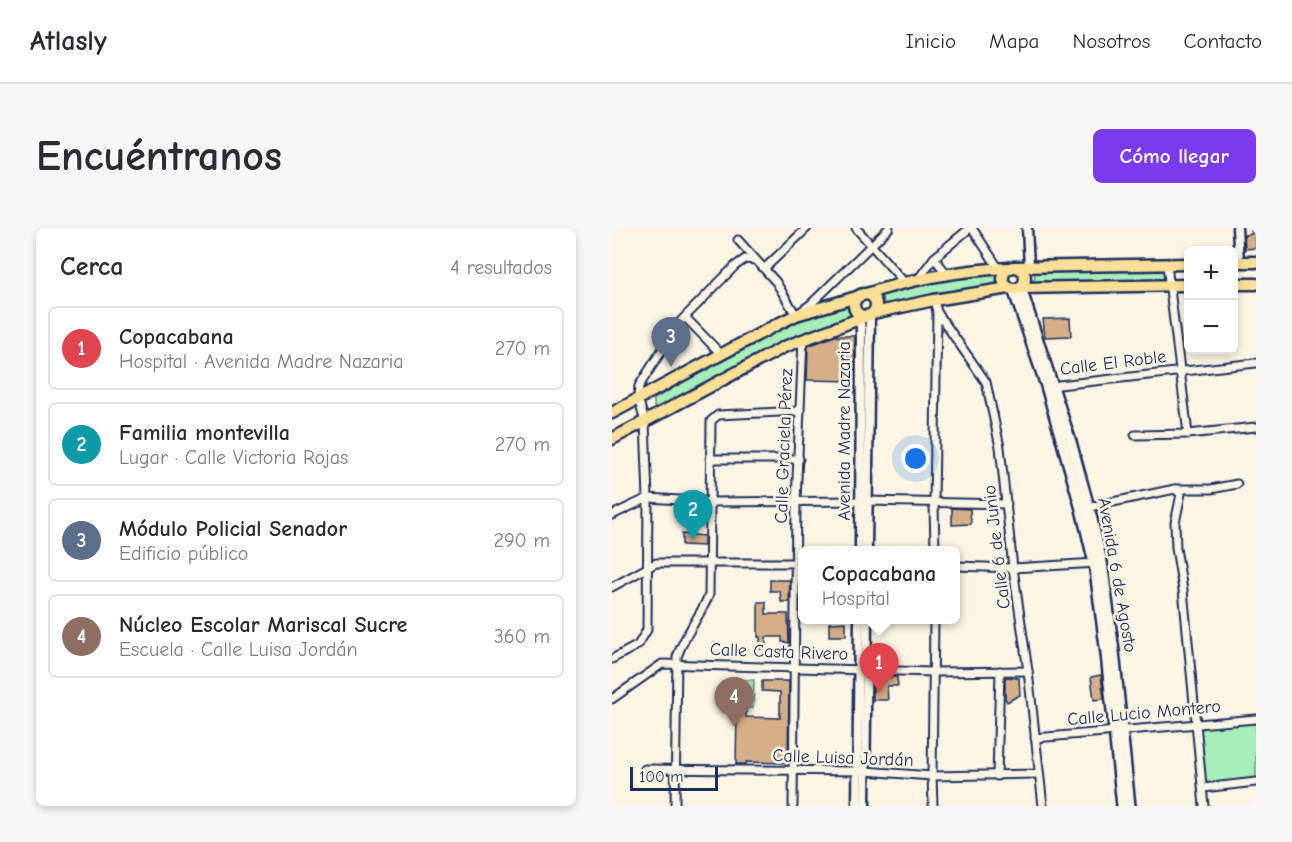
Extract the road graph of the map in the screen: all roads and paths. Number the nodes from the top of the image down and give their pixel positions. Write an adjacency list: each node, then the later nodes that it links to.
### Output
1 (807, 228): 16 (street)
2 (856, 228): 8 (street)
3 (889, 228): 8 (street)
4 (971, 228): 10 (street); 17 (street)
5 (1027, 228): 17 (street)
6 (1237, 228): 9 (street)
7 (738, 240): 11 (street)
8 (871, 245): 20 (street); 29 (street)
9 (1236, 246)
10 (934, 258): 18 (street); 19 (street)
11 (755, 260): 16 (street); 31 (street)
12 (1238, 262): 13 (main road)
13 (1256, 262)
14 (1167, 264): 15 (main road); 17 (main road); 24 (street)
15 (1184, 264)
16 (765, 268): 29 (street)
17 (1014, 270): 18 (main road); 25 (main road); 25 (main road)
18 (946, 274): 19 (main road)
19 (919, 278): 20 (main road)
20 (904, 282): 26 (main road)
21 (1238, 284): 22 (main road)
22 (1256, 284)
23 (1184, 285): 24 (main road)
24 (1168, 286): 25 (main road); 35 (street)
25 (1015, 288): 27 (main road); 36 (main road, Avenida 6 de Agosto)
26 (861, 295): 29 (main road); 30 (main road); 30 (main road)
27 (934, 300): 28 (street, Calle 6 de Junio); 30 (main road)
28 (937, 312): 53 (street); 54 (street, Calle 6 de Junio)
29 (796, 315): 33 (main road)
30 (865, 315): 32 (main road); 50 (street, Avenida Madre Nazaria)
31 (685, 317): 33 (street); 37 (street)
32 (803, 339): 38 (street, Calle Graciela Pérez); 40 (main road)
33 (721, 354): 37 (main road)
34 (1256, 363): 35 (street, Calle El Roble)
35 (1180, 370): 36 (street, Calle El Roble); 42 (street)
36 (1050, 386): 55 (main road, Avenida 6 de Agosto); 63 (main road, Avenida 6 de Agosto)
37 (638, 398): 39 (main road); 40 (street)
38 (800, 411): 45 (street); 46 (street, Calle Graciela Pérez)
39 (612, 413)
40 (645, 422): 44 (main road); 49 (street)
41 (1256, 427): 42 (street)
42 (1188, 434): 43 (street)
43 (1135, 435)
44 (612, 439)
45 (710, 459): 46 (street); 51 (street)
46 (799, 459): 52 (street, Calle Graciela Pérez)
47 (1237, 484): 48 (street)
48 (1175, 489): 55 (street); 81 (street)
49 (648, 498): 51 (street); 56 (street); 66 (street)
50 (864, 501): 52 (street); 53 (street); 58 (street, Avenida Madre Nazaria); 59 (street, Avenida Madre Nazaria)
51 (711, 502): 52 (street); 61 (street)
52 (796, 502): 57 (street, Calle Graciela Pérez)
53 (934, 504): 54 (street); 60 (street)
54 (1007, 504): 65 (street, Calle 6 de Junio)
55 (1089, 507): 63 (main road, Avenida 6 de Agosto)
56 (612, 515)
57 (798, 546)
58 (860, 546)
59 (867, 546)
60 (936, 546)
61 (711, 563): 62 (street); 66 (street); 73 (street)
62 (798, 563)
63 (1098, 563): 65 (street); 82 (main road, Avenida 6 de Agosto)
64 (960, 566): 65 (street)
65 (1013, 568): 77 (street, Calle 6 de Junio)
66 (646, 570): 68 (street); 72 (street)
67 (798, 580): 74 (street, Calle Graciela Pérez)
68 (612, 587)
69 (859, 624): 75 (street)
70 (867, 624): 75 (street)
71 (934, 624): 78 (street)
72 (612, 659)
73 (677, 663): 74 (street, Calle Casta Rivero); 79 (street, Calle Casta Rivero); 85 (street)
74 (793, 668): 75 (street, Calle Casta Rivero); 86 (street, Calle Graciela Pérez)
75 (862, 670): 78 (street, Calle Casta Rivero); 87 (street)
76 (1000, 671): 77 (street, Calle Casta Rivero); 78 (street, Calle Casta Rivero); 90 (street)
77 (1028, 671): 83 (street, Calle 6 de Junio)
78 (933, 672): 89 (street)
79 (612, 699)
80 (1256, 718): 81 (street, Calle Lucio Montero)
81 (1197, 724): 82 (street, Calle Lucio Montero); 92 (street)
82 (1118, 730): 83 (street, Calle Lucio Montero); 99 (main road, Avenida 6 de Agosto); 100 (main road, Avenida 6 de Agosto)
83 (1035, 738): 88 (street, Calle 6 de Junio)
84 (645, 769): 85 (street, Calle Luisa Jordán)
85 (675, 770): 86 (street, Calle Luisa Jordán); 93 (street)
86 (792, 770): 87 (street, Calle Luisa Jordán); 94 (street, Calle Graciela Pérez)
87 (861, 771): 89 (street, Calle Luisa Jordán); 95 (street); 96 (street)
88 (1039, 774): 90 (street, Calle Luisa Jordán); 98 (street, Calle 6 de Junio)
89 (932, 776): 90 (street, Calle Luisa Jordán); 97 (street)
90 (997, 776)
91 (1256, 782): 92 (street)
92 (1203, 788): 101 (street)
93 (675, 806)
94 (793, 806)
95 (857, 806)
96 (865, 806)
97 (933, 806)
98 (1043, 806)
99 (1122, 806)
100 (1130, 806)
101 (1204, 806)

